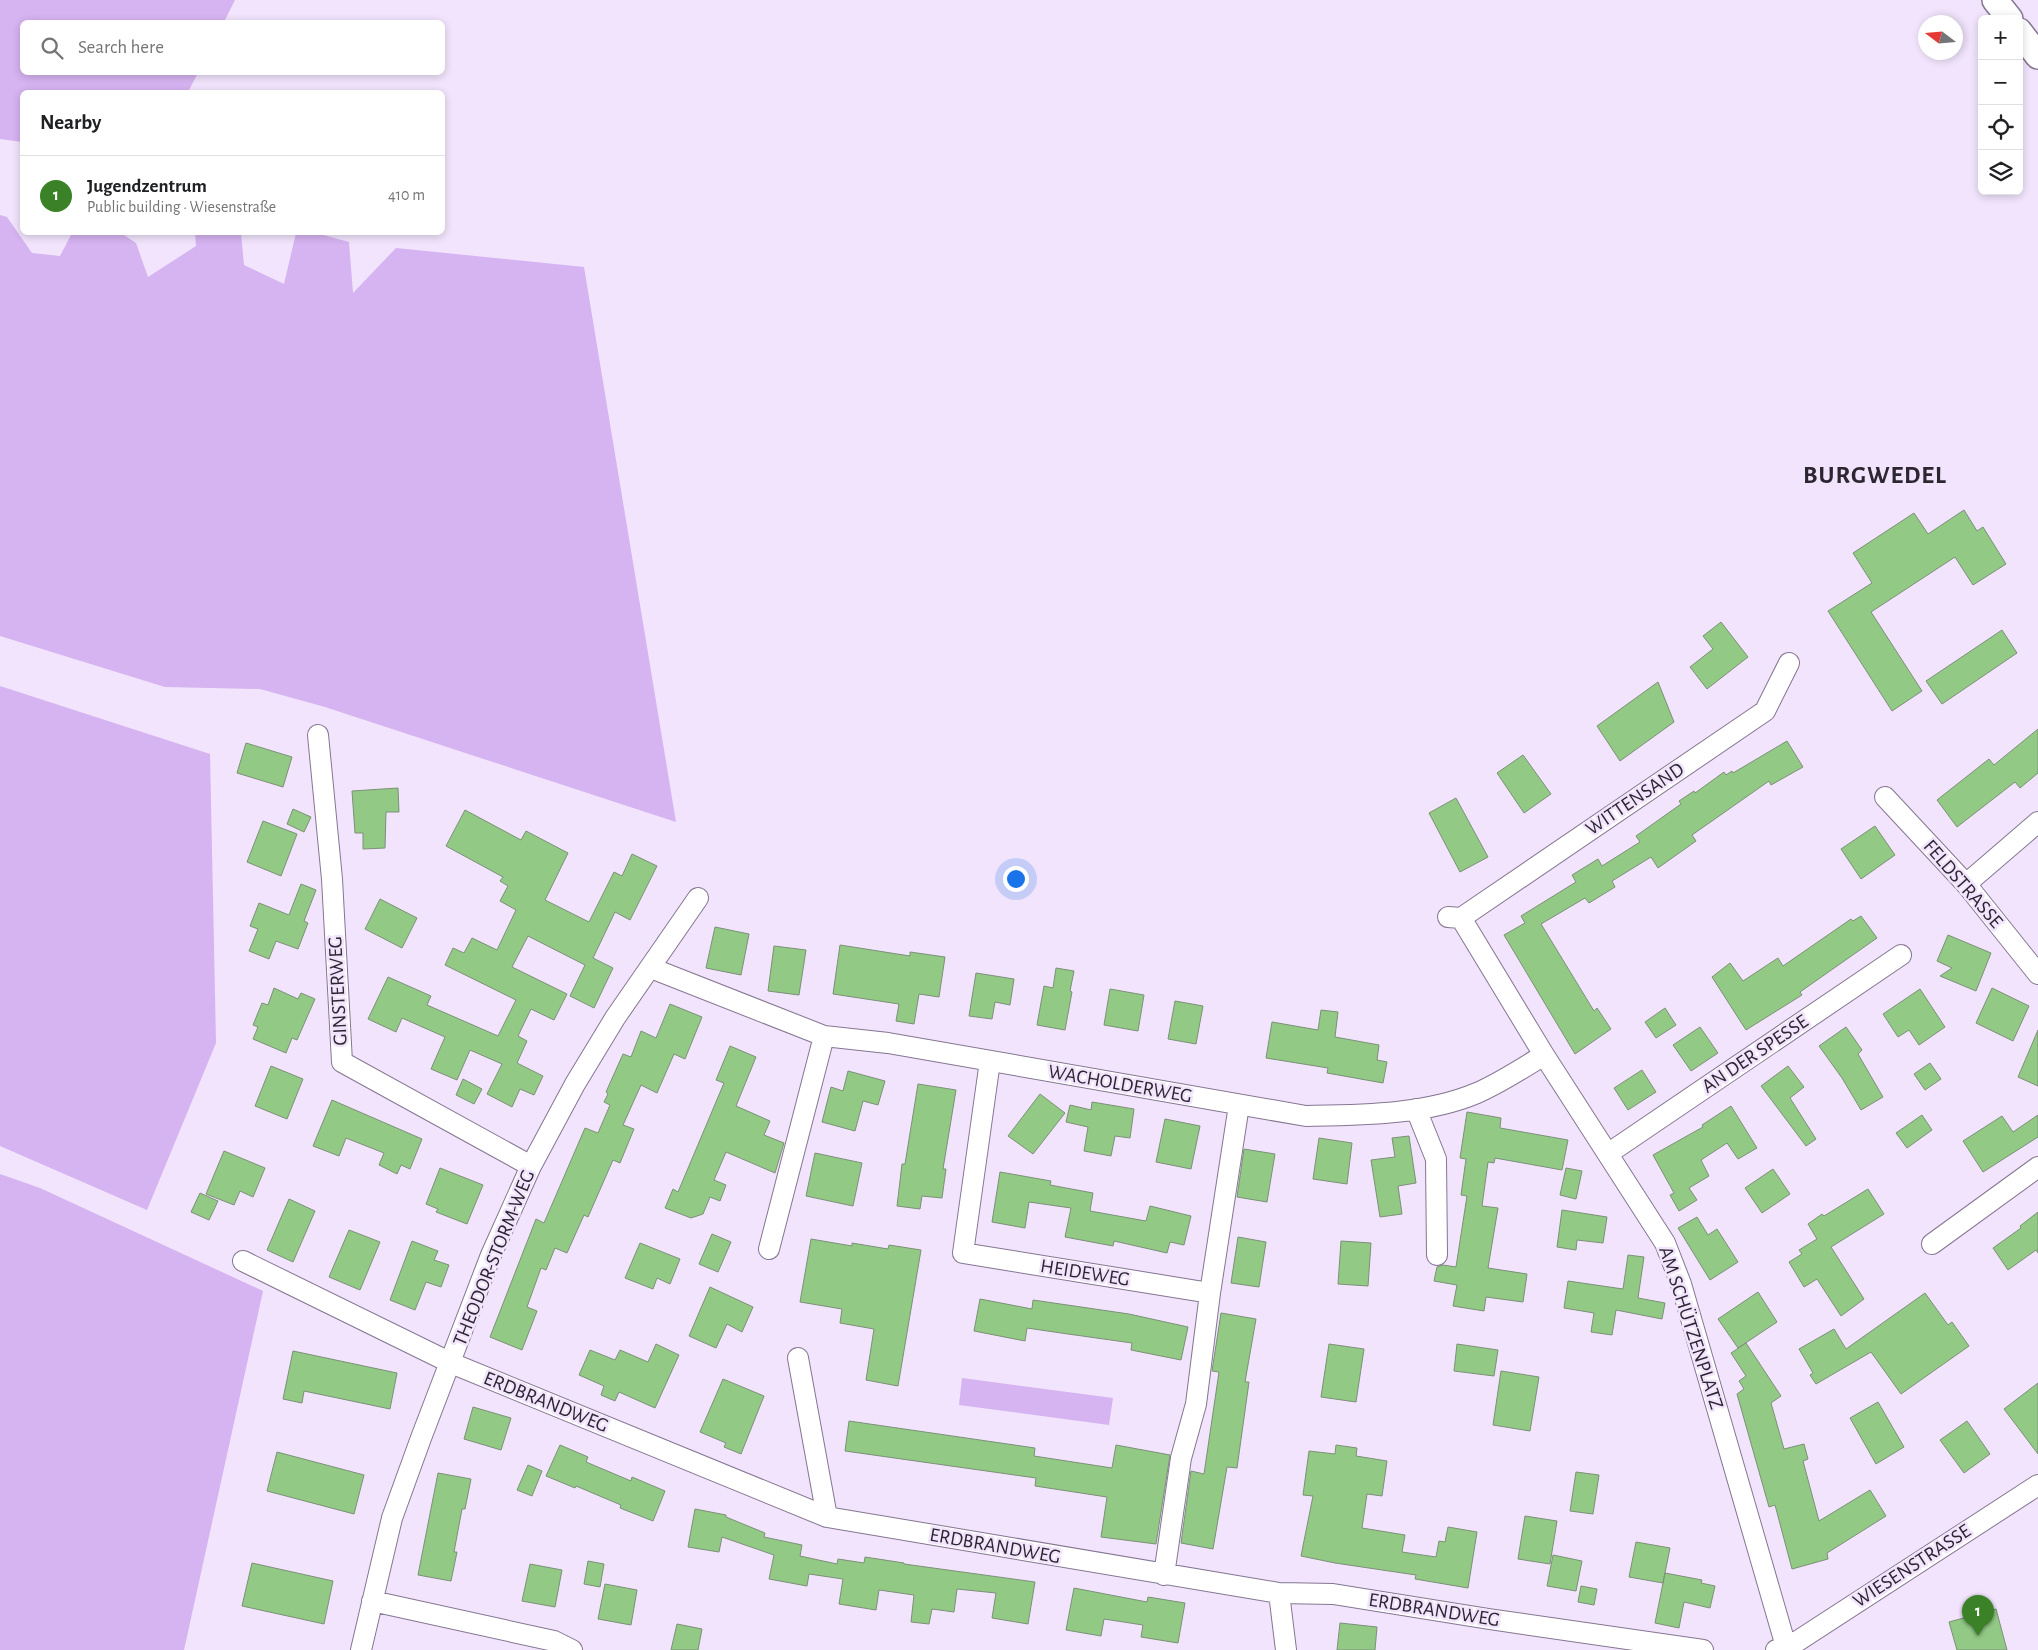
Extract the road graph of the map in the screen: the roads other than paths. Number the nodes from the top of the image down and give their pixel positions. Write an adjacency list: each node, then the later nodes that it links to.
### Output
1 (1995, 0): 2 (street)
2 (2007, 15)
3 (2023, 36): 4 (street)
4 (2038, 56)
5 (1789, 663): 11 (street, WITTENSAND)
6 (318, 735): 21 (street, GINSTERWEG)
7 (1885, 796): 9 (street, FELDSTRASSE)
8 (2038, 822): 9 (street)
9 (1966, 884): 14 (street, FELDSTRASSE)
10 (698, 898): 13 (street, THEODOR-STORM-WEG)
11 (1454, 918): 16 (street, AM SCHÜTZENPLATZ)
12 (1901, 955): 20 (street, AN DER SPESSE)
13 (651, 968): 15 (street, WACHOLDERWEG); 21 (street, THEODOR-STORM-WEG)
14 (2038, 974)
15 (824, 1036): 17 (street, WACHOLDERWEG); 24 (street)
16 (1544, 1055): 19 (street, WACHOLDERWEG); 20 (street, AM SCHÜTZENPLATZ)
17 (990, 1061): 18 (street, WACHOLDERWEG); 27 (street, HEIDEWEG)
18 (1238, 1104): 19 (street, WACHOLDERWEG); 27 (street)
19 (1416, 1109): 25 (street)
20 (1608, 1153): 35 (street, AM SCHÜTZENPLATZ)
21 (531, 1166): 29 (street, THEODOR-STORM-WEG)
22 (2038, 1168): 23 (street)
23 (1932, 1244)
24 (769, 1249)
25 (1436, 1255)
26 (244, 1261): 29 (street, ERDBRANDWEG)
27 (1210, 1293): 32 (street)
28 (798, 1358): 31 (street)
29 (451, 1363): 31 (street, ERDBRANDWEG); 34 (street, THEODOR-STORM-WEG)
30 (2038, 1485): 35 (street, WIESENSTRASSE)
31 (826, 1517): 32 (street, ERDBRANDWEG)
32 (1164, 1575): 33 (street, ERDBRANDWEG)
33 (1279, 1593): 38 (street); 39 (street, ERDBRANDWEG)
34 (372, 1601): 36 (street, THEODOR-STORM-WEG); 37 (street)
35 (1783, 1649)
36 (361, 1650)
37 (572, 1650)
38 (1286, 1650)
39 (1704, 1650)

